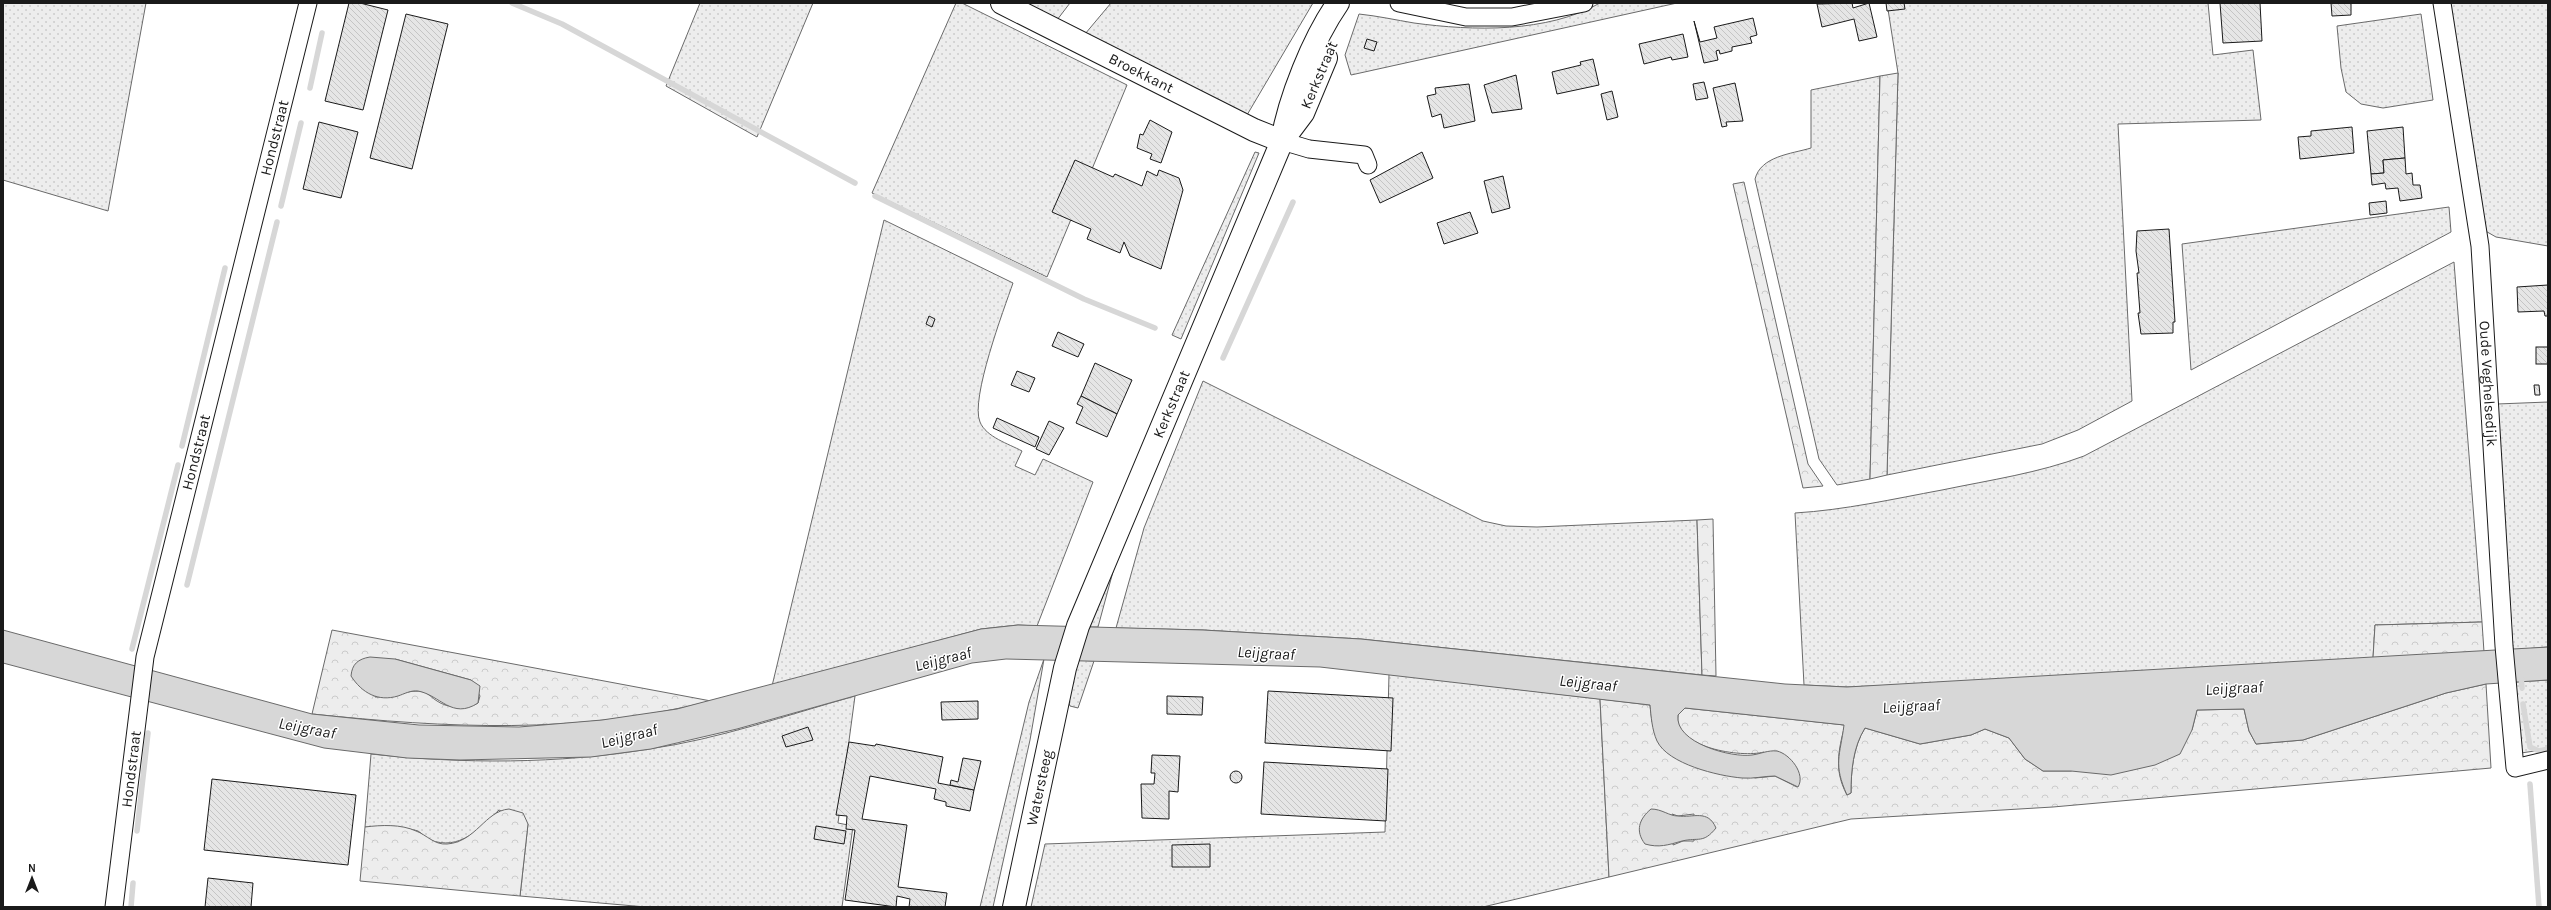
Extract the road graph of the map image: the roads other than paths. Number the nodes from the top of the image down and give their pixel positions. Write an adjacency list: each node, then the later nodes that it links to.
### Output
1 (308, 3): 12 (street, Hondstraat)
2 (1002, 3): 8 (street, Broekkant)
3 (1338, 3): 8 (street, Kerkstraat)
4 (1346, 3): 8 (street, Kerkstraat)
5 (1399, 3): 6 (street)
6 (1584, 3)
7 (2442, 3): 11 (street, Oude Veghelsedijk)
8 (1282, 141): 9 (street); 10 (street, Kerkstraat)
9 (1368, 165)
10 (1065, 668): 13 (street, Watersteeg)
11 (2548, 760)
12 (114, 907)
13 (1014, 907)

